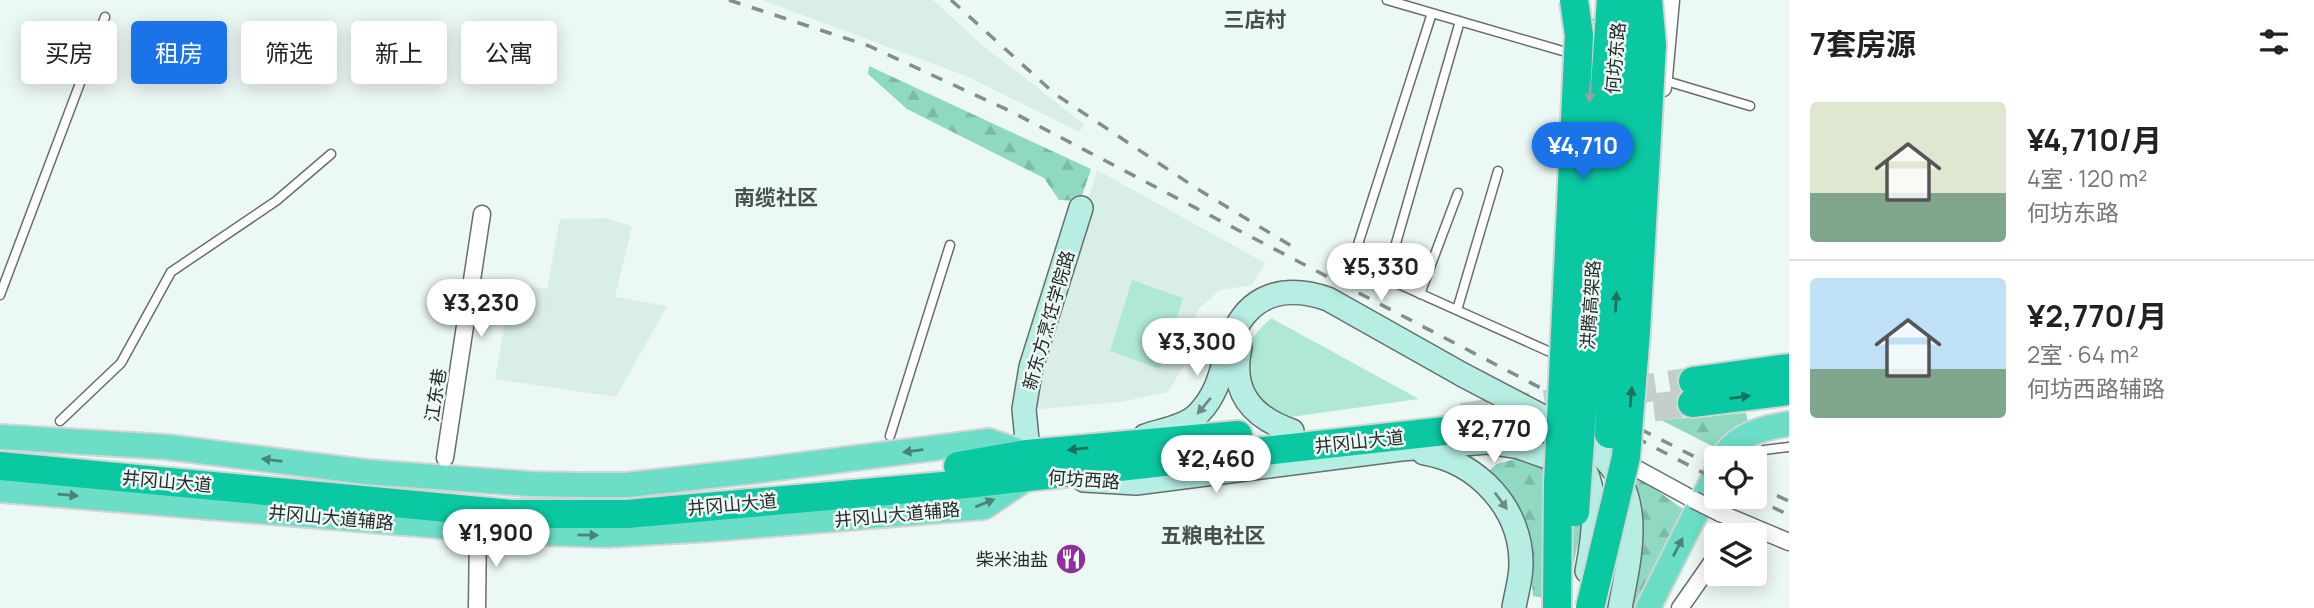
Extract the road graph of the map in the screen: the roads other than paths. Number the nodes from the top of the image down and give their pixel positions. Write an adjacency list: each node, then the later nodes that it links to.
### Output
1 (1387, 0): 11 (lane)
2 (1574, 0): 61 (highway, one-way to 61, bridge)
3 (1599, 0): 16 (street, 何坊东路)
4 (1611, 0): 61 (highway, 洪腾高架路, bridge)
5 (1619, 0): 16 (main road, 何坊东路)
6 (1632, 0): 62 (highway, 洪腾高架路, one-way to 6, bridge)
7 (1648, 0): 15 (highway, bridge)
8 (1656, 0): 15 (highway, bridge)
9 (1662, 0): 17 (main road)
10 (1671, 0): 17 (street)
11 (1419, 4): 12 (lane)
12 (1432, 13): 14 (lane); 26 (lane)
13 (105, 17): 29 (lane)
14 (1460, 21): 16 (lane); 27 (lane)
15 (1652, 46): 63 (highway, one-way to 15, bridge)
16 (1603, 62): 17 (lane); 33 (main road, 何坊东路)
17 (1660, 79): 18 (lane); 32 (main road)
18 (1750, 106)
19 (331, 154): 36 (lane)
20 (1498, 171): 31 (lane)
21 (1458, 193): 28 (lane)
22 (1081, 208): 49 (main road, 新东方烹饪学院路)
23 (482, 214): 48 (street, 江东巷)
24 (950, 245): 40 (lane)
25 (1343, 259): 26 (lane)
26 (1352, 263): 27 (lane)
27 (1385, 278): 28 (lane)
28 (1420, 293): 31 (lane)
29 (0, 295)
30 (1260, 307): 38 (main road); 39 (main road); 42 (main road, 何坊西路, one-way to 42)
31 (1457, 310): 33 (lane)
32 (1633, 333): 33 (street)
33 (1582, 365)
34 (1789, 368): 35 (highway, one-way to 35)
35 (1789, 391)
36 (60, 421)
37 (1789, 424): 43 (main road)
38 (1292, 431): 42 (highway, 井冈山大道); 49 (highway, 井冈山大道)
39 (1562, 435): 51 (main road); 52 (main road); 55 (street, bridge)
40 (890, 436)
41 (0, 437): 49 (main road, one-way to 41)
42 (1118, 445): 49 (highway, 井冈山大道, one-way to 49)
43 (1732, 446)
44 (1789, 447): 46 (lane)
45 (1401, 449): 49 (main road, 何坊西路); 51 (main road, 何坊西路); 60 (main road, one-way to 60)
46 (1767, 450)
47 (0, 455): 49 (highway, 井冈山大道)
48 (445, 458)
49 (1029, 465): 50 (highway, 井冈山大道); 56 (main road, 井冈山大道辅路, one-way to 49)
50 (0, 466)
51 (1589, 478): 62 (main road)
52 (1622, 484): 64 (main road); 65 (main road)
53 (0, 490): 56 (main road, 井冈山大道辅路, one-way to 56)
54 (1704, 497): 66 (main road, one-way to 54)
55 (1740, 522): 57 (street)
56 (478, 529): 59 (street)
57 (1789, 542)
58 (1704, 574): 67 (street)
59 (477, 608)
60 (1514, 608)
61 (1557, 608)
62 (1581, 608)
63 (1590, 608)
64 (1598, 608)
65 (1620, 608)
66 (1648, 608)
67 (1680, 608)

